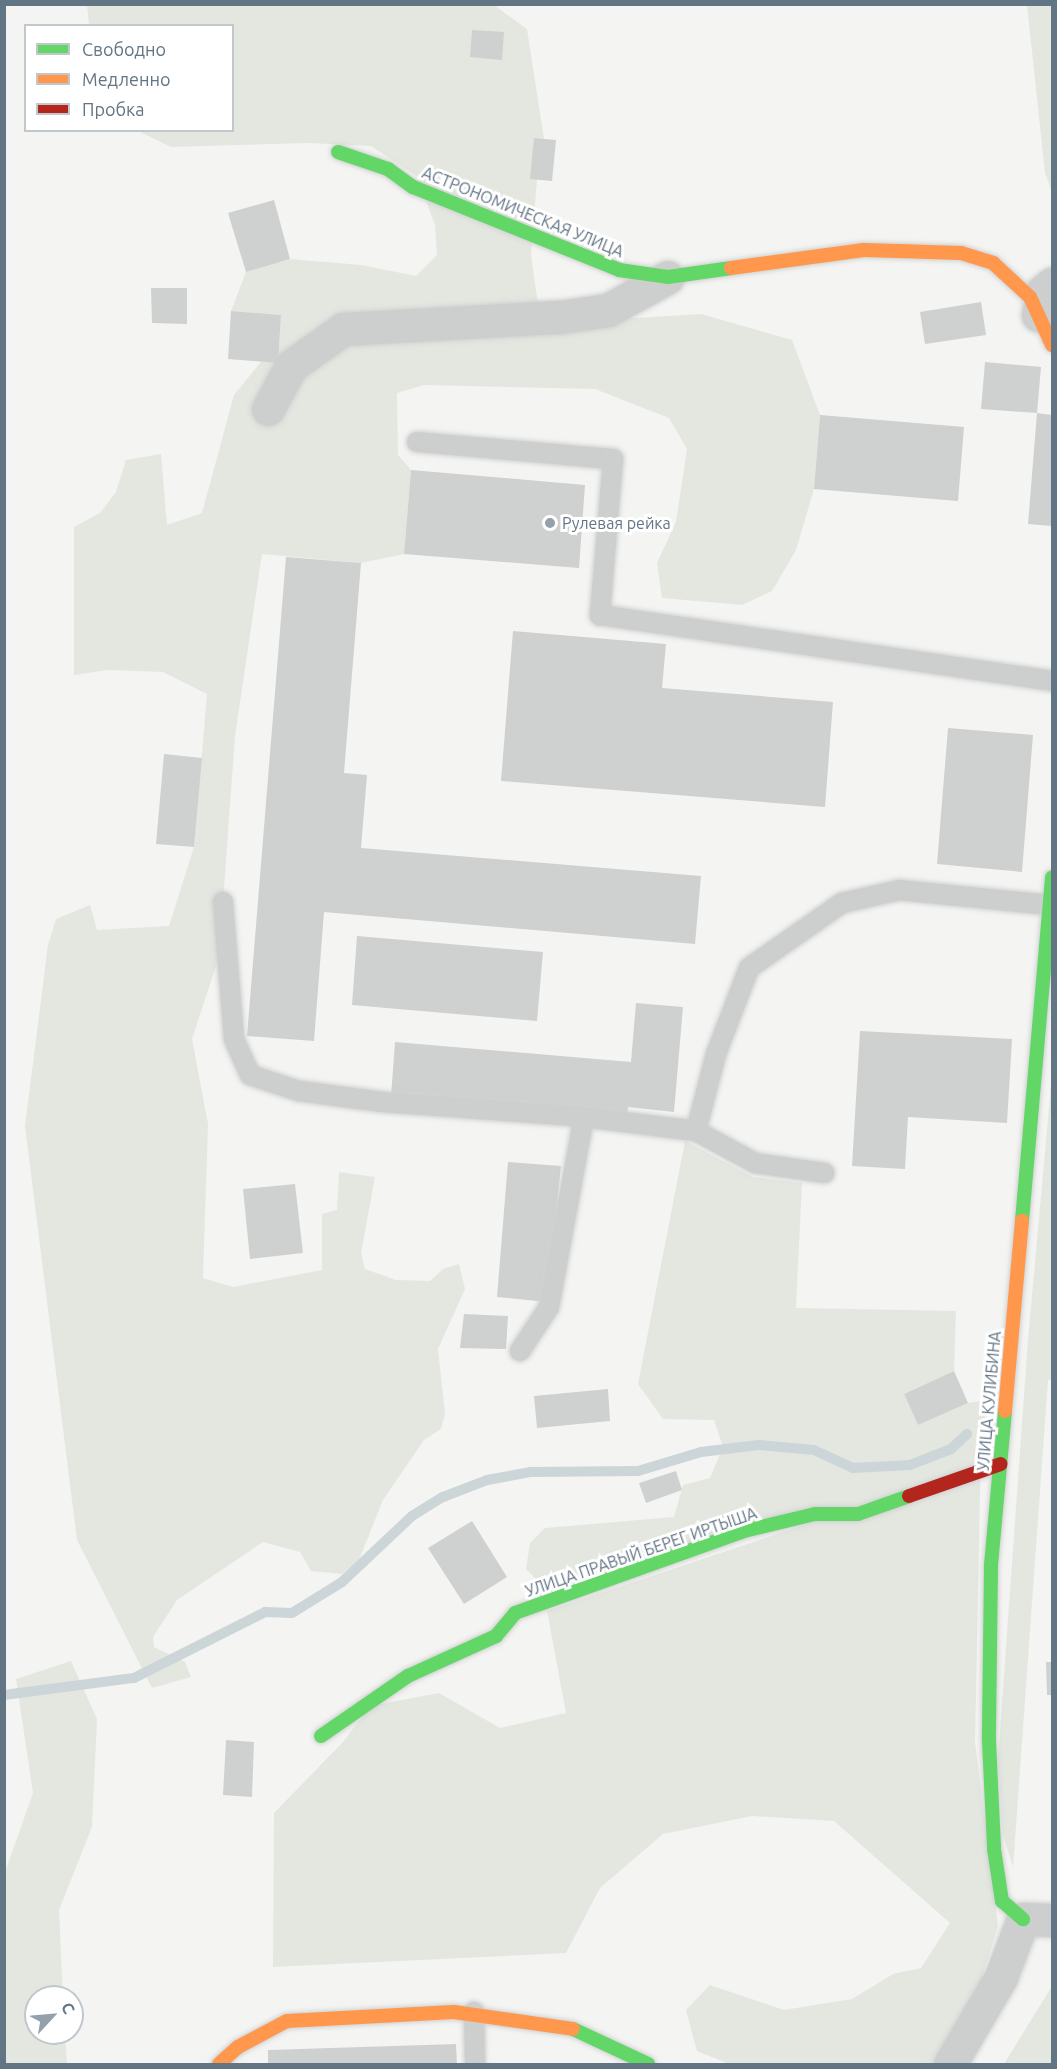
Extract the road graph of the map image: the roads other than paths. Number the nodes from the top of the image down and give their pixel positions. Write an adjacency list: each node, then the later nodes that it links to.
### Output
1 (338, 152): 2 (street, АСТРОНОМИЧЕСКАЯ УЛИЦА)
2 (668, 277): 4 (street, АСТРОНОМИЧЕСКАЯ УЛИЦА); 6 (street)
3 (1053, 284): 4 (street)
4 (1038, 315): 5 (street, АСТРОНОМИЧЕСКАЯ УЛИЦА)
5 (1053, 345)
6 (268, 409)
7 (417, 442): 8 (lane)
8 (1053, 681)
9 (1053, 877): 11 (street, УЛИЦА КУЛИБИНА)
10 (223, 902): 12 (lane)
11 (1049, 905): 13 (lane); 16 (street, УЛИЦА КУЛИБИНА)
12 (584, 1117): 13 (lane); 15 (lane)
13 (696, 1131): 14 (lane)
14 (824, 1173)
15 (520, 1351)
16 (1000, 1464): 17 (street, УЛИЦА ПРАВЫЙ БЕРЕГ ИРТЫША); 18 (street, УЛИЦА КУЛИБИНА)
17 (321, 1736)
18 (1038, 1920): 23 (street)
19 (474, 2012): 20 (street); 21 (lane); 22 (street)
20 (219, 2064)
21 (475, 2064)
22 (648, 2064)
23 (950, 2064)

